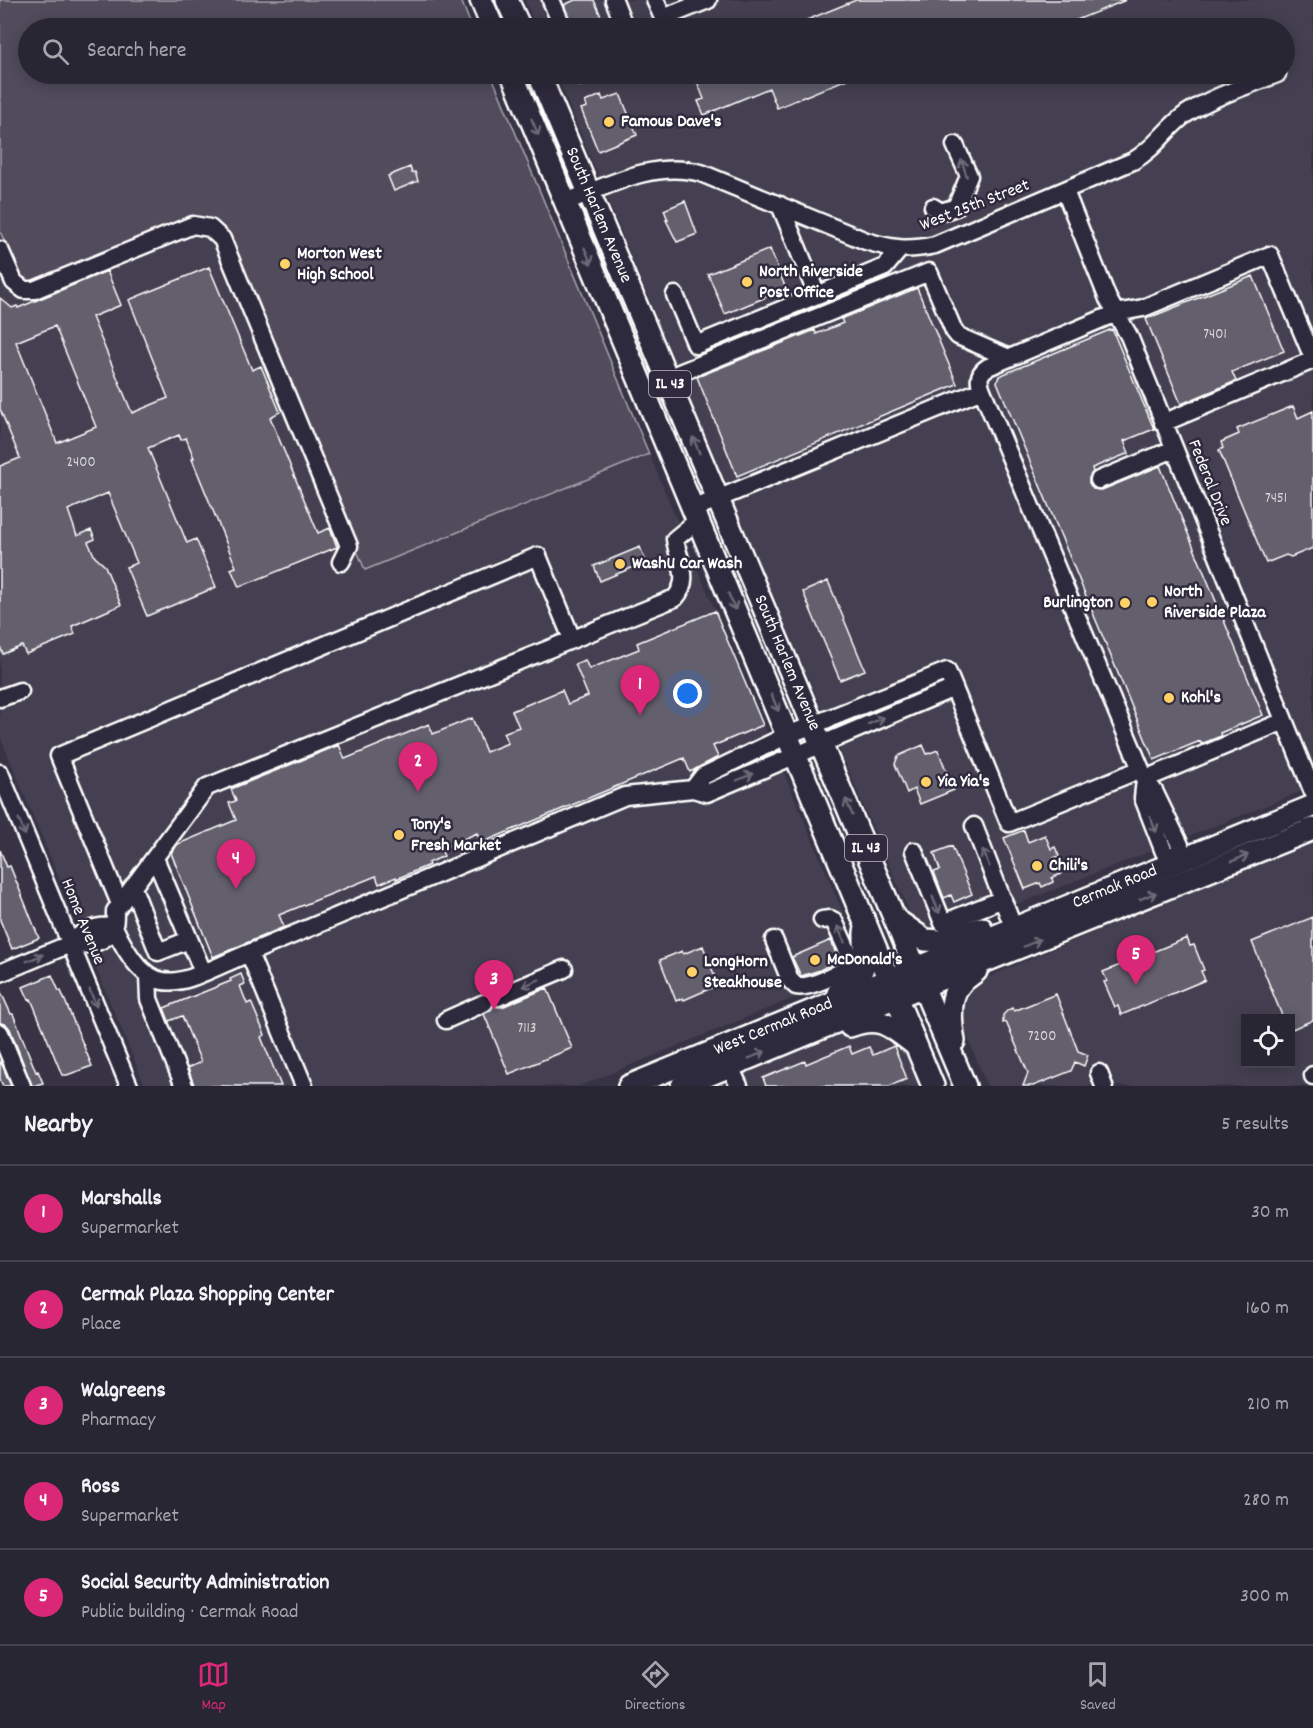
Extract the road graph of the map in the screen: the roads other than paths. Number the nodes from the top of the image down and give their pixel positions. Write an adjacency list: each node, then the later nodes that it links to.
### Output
1 (481, 0): 7 (main road)
2 (507, 0): 8 (main road)
3 (551, 0): 9 (street)
4 (614, 0): 10 (street)
5 (656, 0): 11 (street)
6 (708, 0): 12 (street)
7 (489, 18)
8 (515, 18)
9 (558, 18)
10 (622, 18)
11 (658, 18)
12 (670, 18)
13 (516, 84): 19 (main road, South Harlem Avenue / IL 43, one-way to 19)
14 (543, 84): 18 (main road, South Harlem Avenue / IL 43)
15 (1253, 84): 17 (street, West 25th Street)
16 (955, 145): 21 (street, one-way to 16)
17 (1065, 191): 22 (street, West 25th Street); 28 (street, Federal Drive)
18 (590, 192): 19 (street, West 25th Street); 20 (street, West 25th Street); 31 (main road, South Harlem Avenue / IL 43)
19 (566, 202): 37 (main road, South Harlem Avenue / IL 43, one-way to 37)
20 (780, 205): 22 (street, West 25th Street); 24 (street)
21 (933, 207)
22 (900, 249): 25 (street)
23 (0, 250): 38 (street)
24 (806, 269): 25 (street); 27 (street)
25 (842, 285): 27 (street)
26 (675, 295): 27 (street)
27 (817, 295)
28 (1116, 313): 29 (street); 30 (street); 33 (street, Federal Drive)
29 (1009, 358): 31 (street); 32 (street)
30 (1313, 359): 33 (street)
31 (667, 378): 36 (main road, South Harlem Avenue / IL 43, one-way to 31)
32 (982, 390): 36 (street); 47 (street)
33 (1163, 423): 34 (street, Federal Drive)
34 (1174, 449): 35 (street); 43 (street, Federal Drive)
35 (1099, 480)
36 (718, 499): 37 (street); 44 (main road, South Harlem Avenue / IL 43)
37 (696, 515): 39 (street); 45 (main road, South Harlem Avenue / IL 43, one-way to 45)
38 (341, 562)
39 (572, 639): 53 (street); 57 (street)
40 (954, 688): 44 (street, one-way to 40); 44 (street); 47 (street)
41 (20, 691): 42 (street)
42 (0, 699)
43 (1284, 721): 47 (street); 48 (street, Federal Drive)
44 (818, 734): 45 (street); 59 (main road, South Harlem Avenue / IL 43, one-way to 44)
45 (792, 744): 60 (main road, South Harlem Avenue / IL 43); 66 (street)
46 (0, 773): 65 (street, Home Avenue, one-way to 65)
47 (1143, 774): 54 (street)
48 (1313, 792)
49 (1313, 806): 54 (main road, Cermak Road)
50 (974, 826): 56 (street, one-way to 50)
51 (1313, 829): 67 (main road, Cermak Road, one-way to 51)
52 (914, 851): 56 (street, one-way to 56)
53 (155, 858): 55 (street); 63 (street)
54 (1178, 861): 62 (main road, Cermak Road)
55 (133, 888): 57 (street); 63 (street)
56 (1003, 899): 62 (street)
57 (120, 904): 61 (street)
58 (822, 920): 64 (street, one-way to 58)
59 (896, 920): 62 (main road); 72 (main road, South Harlem Avenue / IL 43)
60 (865, 922): 73 (main road, South Harlem Avenue / IL 43); 75 (main road)
61 (114, 927): 65 (street); 71 (street)
62 (1009, 931): 72 (main road, Cermak Road)
63 (189, 940): 69 (street)
64 (774, 940)
65 (70, 944): 70 (street, one-way to 65); 82 (street, Home Avenue, one-way to 82)
66 (249, 953): 69 (street); 84 (street)
67 (994, 959): 72 (main road, Cermak Road); 80 (main road)
68 (564, 969): 74 (street, one-way to 74)
69 (203, 972): 71 (street)
70 (0, 973)
71 (148, 976): 83 (street)
72 (921, 978): 73 (main road, West Cermak Road); 80 (main road, South Harlem Avenue / IL 43)
73 (892, 988): 75 (main road, West Cermak Road); 77 (main road, South Harlem Avenue / IL 43)
74 (446, 1020)
75 (814, 1021): 77 (main road); 78 (main road, West Cermak Road, one-way to 75); 79 (main road, West Cermak Road)
76 (0, 1033): 81 (street)
77 (916, 1047): 88 (main road, South Harlem Avenue / IL 43)
78 (730, 1066): 86 (main road, West Cermak Road); 87 (street)
79 (669, 1074): 85 (main road, West Cermak Road)
80 (962, 1077)
81 (22, 1086)
82 (129, 1086)
83 (184, 1086)
84 (304, 1086)
85 (629, 1086)
86 (682, 1086)
87 (739, 1086)
88 (933, 1086)

